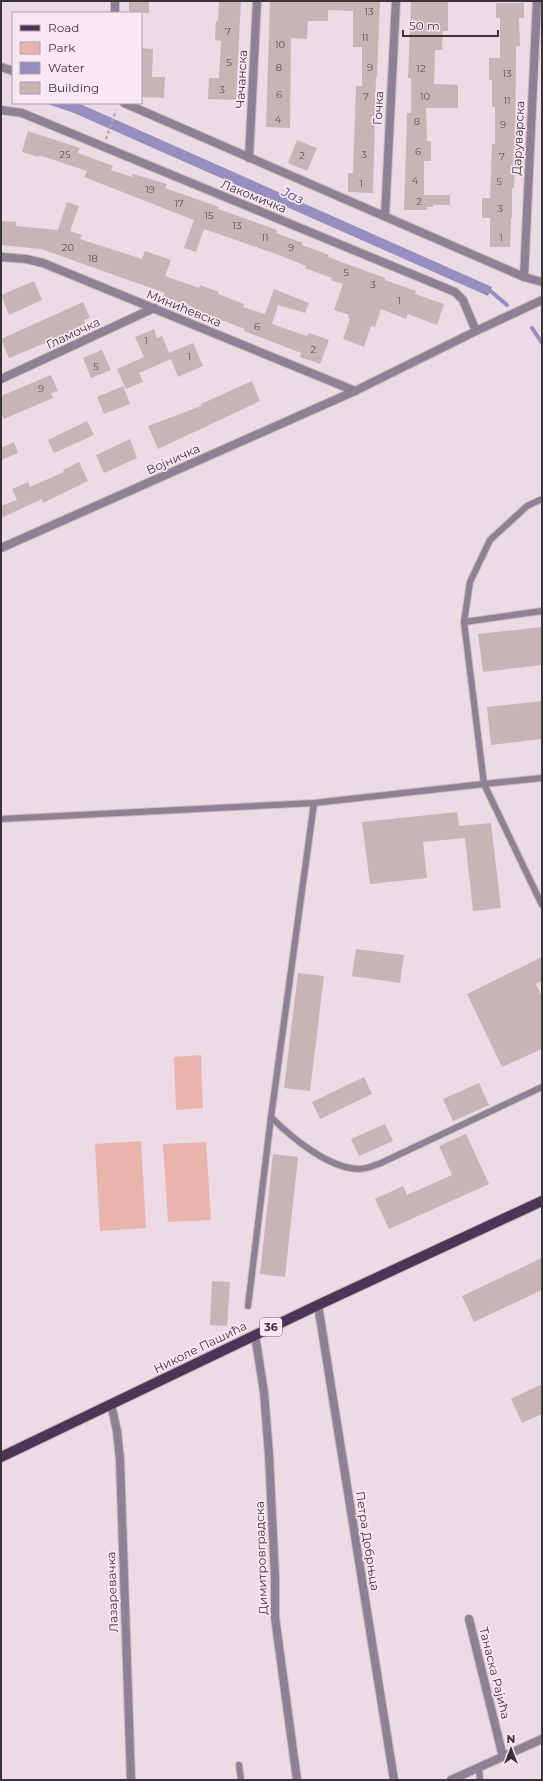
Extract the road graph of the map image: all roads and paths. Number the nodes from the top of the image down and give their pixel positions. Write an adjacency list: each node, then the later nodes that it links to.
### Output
1 (115, 1): 5 (street)
2 (257, 1): 12 (street, Чачанска)
3 (396, 1): 13 (street, Гочка)
4 (536, 1): 15 (street, Даруварска)
5 (115, 12)
6 (1, 67): 7 (street)
7 (12, 71)
8 (126, 104): 12 (street)
9 (1, 110): 19 (street, Лакомичка)
10 (113, 118): 11 (path)
11 (109, 129)
12 (249, 158): 13 (street)
13 (385, 216): 15 (street)
14 (1, 256): 18 (street, Минићевска)
15 (524, 276): 16 (street)
16 (542, 282)
17 (542, 300): 19 (street, Војничка)
18 (154, 308): 20 (street, Гламочка); 21 (street, Минићевска)
19 (476, 331): 21 (street, Војничка)
20 (1, 380)
21 (355, 391): 23 (street, Војничка)
22 (542, 499): 25 (lane)
23 (1, 548)
24 (542, 611): 25 (lane)
25 (464, 622): 27 (lane)
26 (542, 778): 27 (lane)
27 (484, 784): 28 (lane); 30 (lane)
28 (314, 803): 29 (lane); 32 (lane)
29 (1, 819)
30 (542, 905)
31 (542, 1087): 32 (lane)
32 (271, 1117): 35 (lane)
33 (542, 1201): 34 (main road, Николе Пашића / 36)
34 (318, 1305): 36 (main road, Николе Пашића / 36); 47 (street, Петра Добрњца)
35 (248, 1306)
36 (255, 1335): 37 (main road, Николе Пашића / 36); 46 (street, Димитровградска)
37 (111, 1404): 38 (main road, Николе Пашића / 36); 44 (street, Лазаревачка)
38 (1, 1457)
39 (469, 1618): 41 (street, Танаска Рајића)
40 (542, 1740): 41 (street)
41 (503, 1757): 43 (street)
42 (239, 1765): 45 (lane)
43 (479, 1768): 48 (street); 49 (lane)
44 (131, 1780)
45 (241, 1780)
46 (297, 1780)
47 (394, 1780)
48 (451, 1780)
49 (480, 1780)

